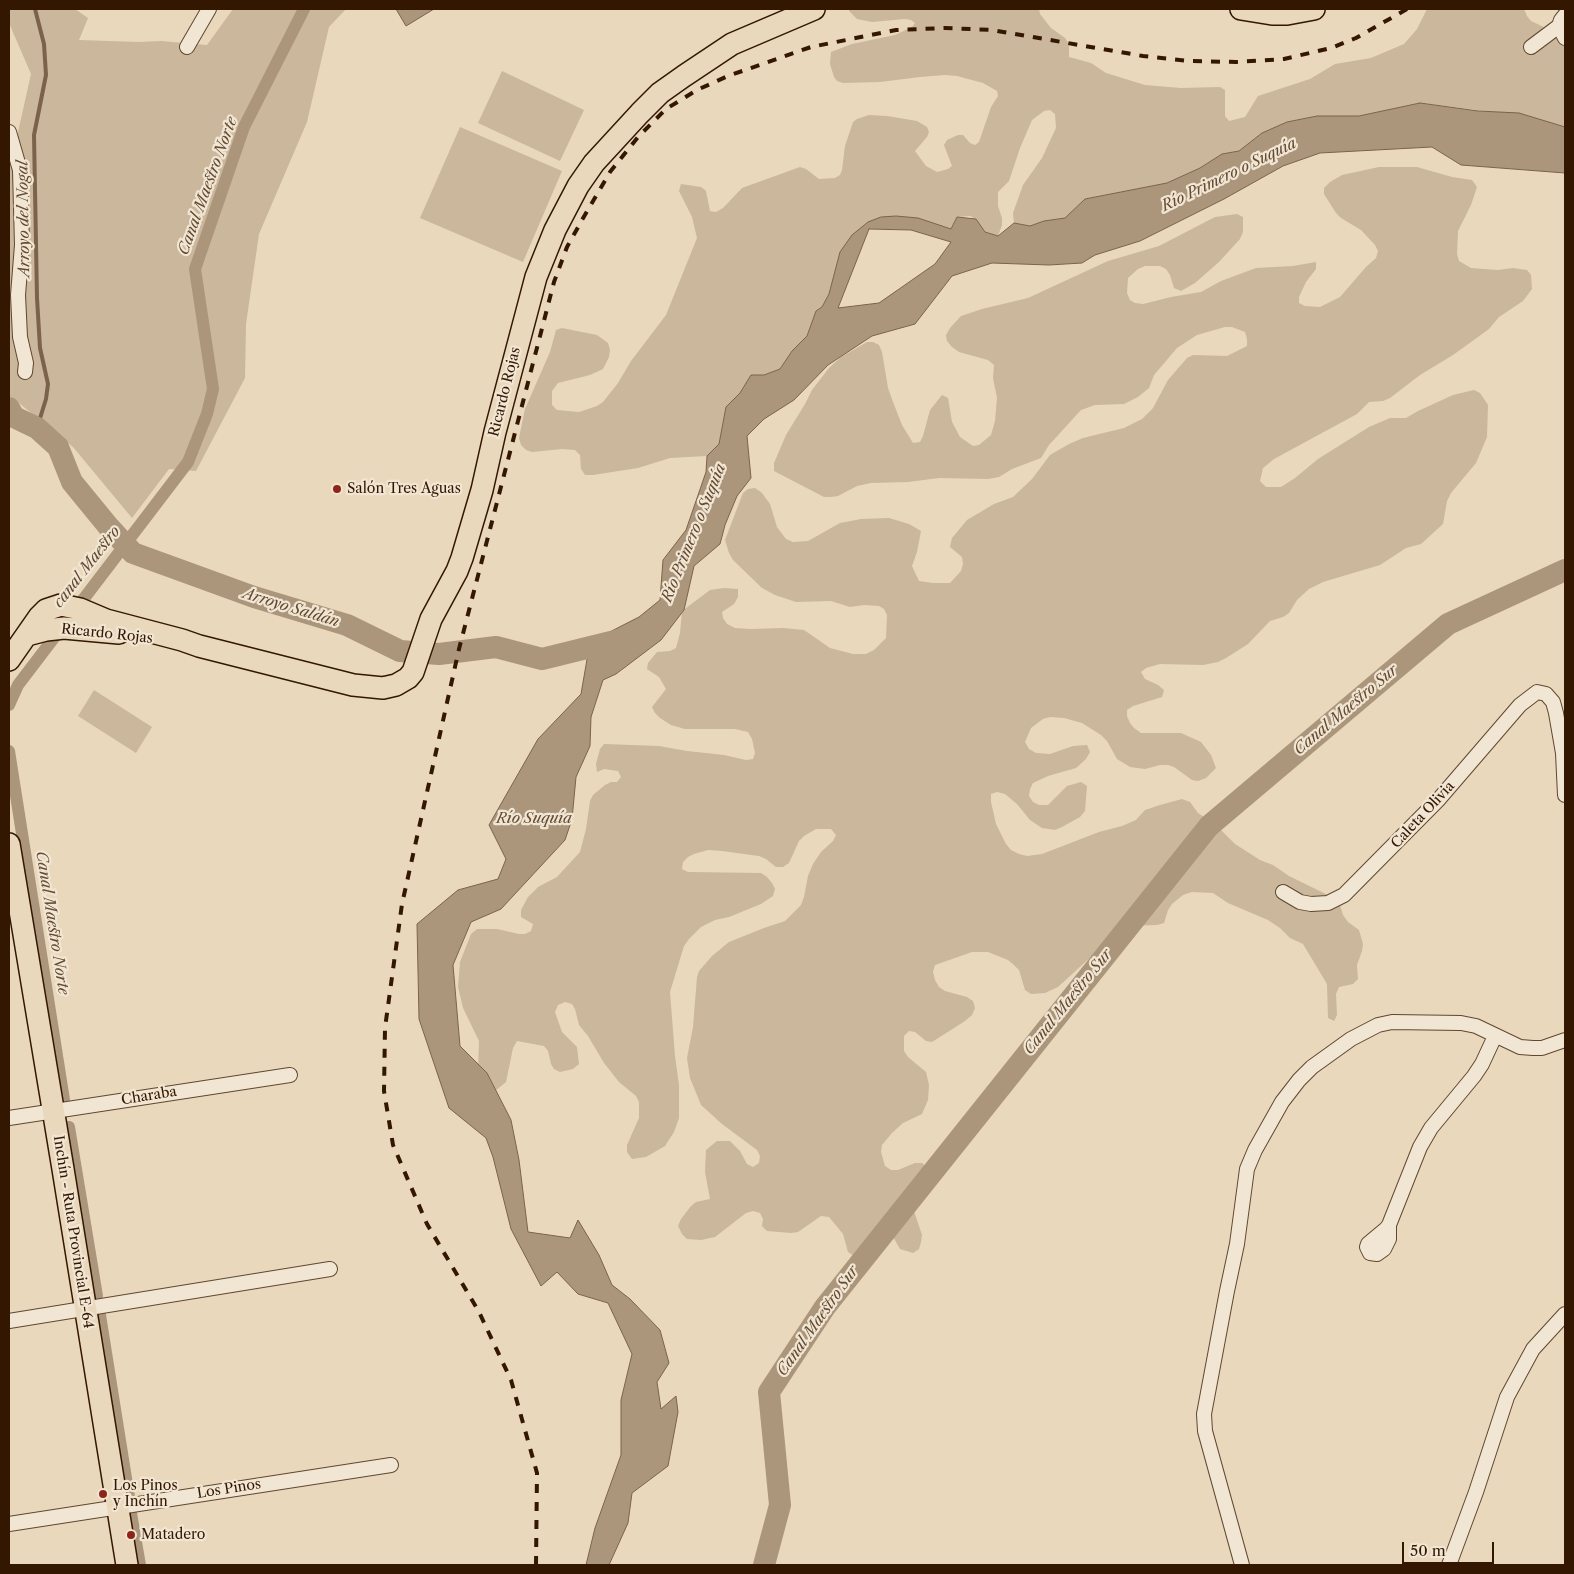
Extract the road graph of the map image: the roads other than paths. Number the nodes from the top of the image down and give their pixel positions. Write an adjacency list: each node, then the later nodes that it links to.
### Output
1 (209, 9): 6 (street)
2 (814, 9): 10 (main road, Ricardo Rojas)
3 (1241, 9): 4 (main road)
4 (1314, 9)
5 (1563, 27): 7 (street)
6 (187, 47)
7 (1531, 47)
8 (9, 132): 9 (street)
9 (26, 372)
10 (9, 660)
11 (1565, 795): 13 (street, Caleta Olivia)
12 (9, 844): 17 (main road, Inchín - Ruta Provincial E-64)
13 (1283, 892)
14 (1495, 1036): 15 (street); 19 (street); 28 (street)
15 (1565, 1040)
16 (290, 1075): 17 (street, Charaba)
17 (53, 1111): 18 (street, Charaba); 21 (main road, Inchín - Ruta Provincial E-64)
18 (9, 1118)
19 (1389, 1225)
20 (330, 1269): 21 (street)
21 (86, 1308): 23 (street); 25 (main road, Inchín - Ruta Provincial E-64)
22 (1565, 1314): 29 (street)
23 (9, 1322)
24 (390, 1465): 25 (street, Los Pinos)
25 (117, 1506): 26 (street, Los Pinos); 27 (main road, Inchín - Ruta Provincial E-64)
26 (9, 1524)
27 (126, 1565)
28 (1242, 1565)
29 (1449, 1565)

